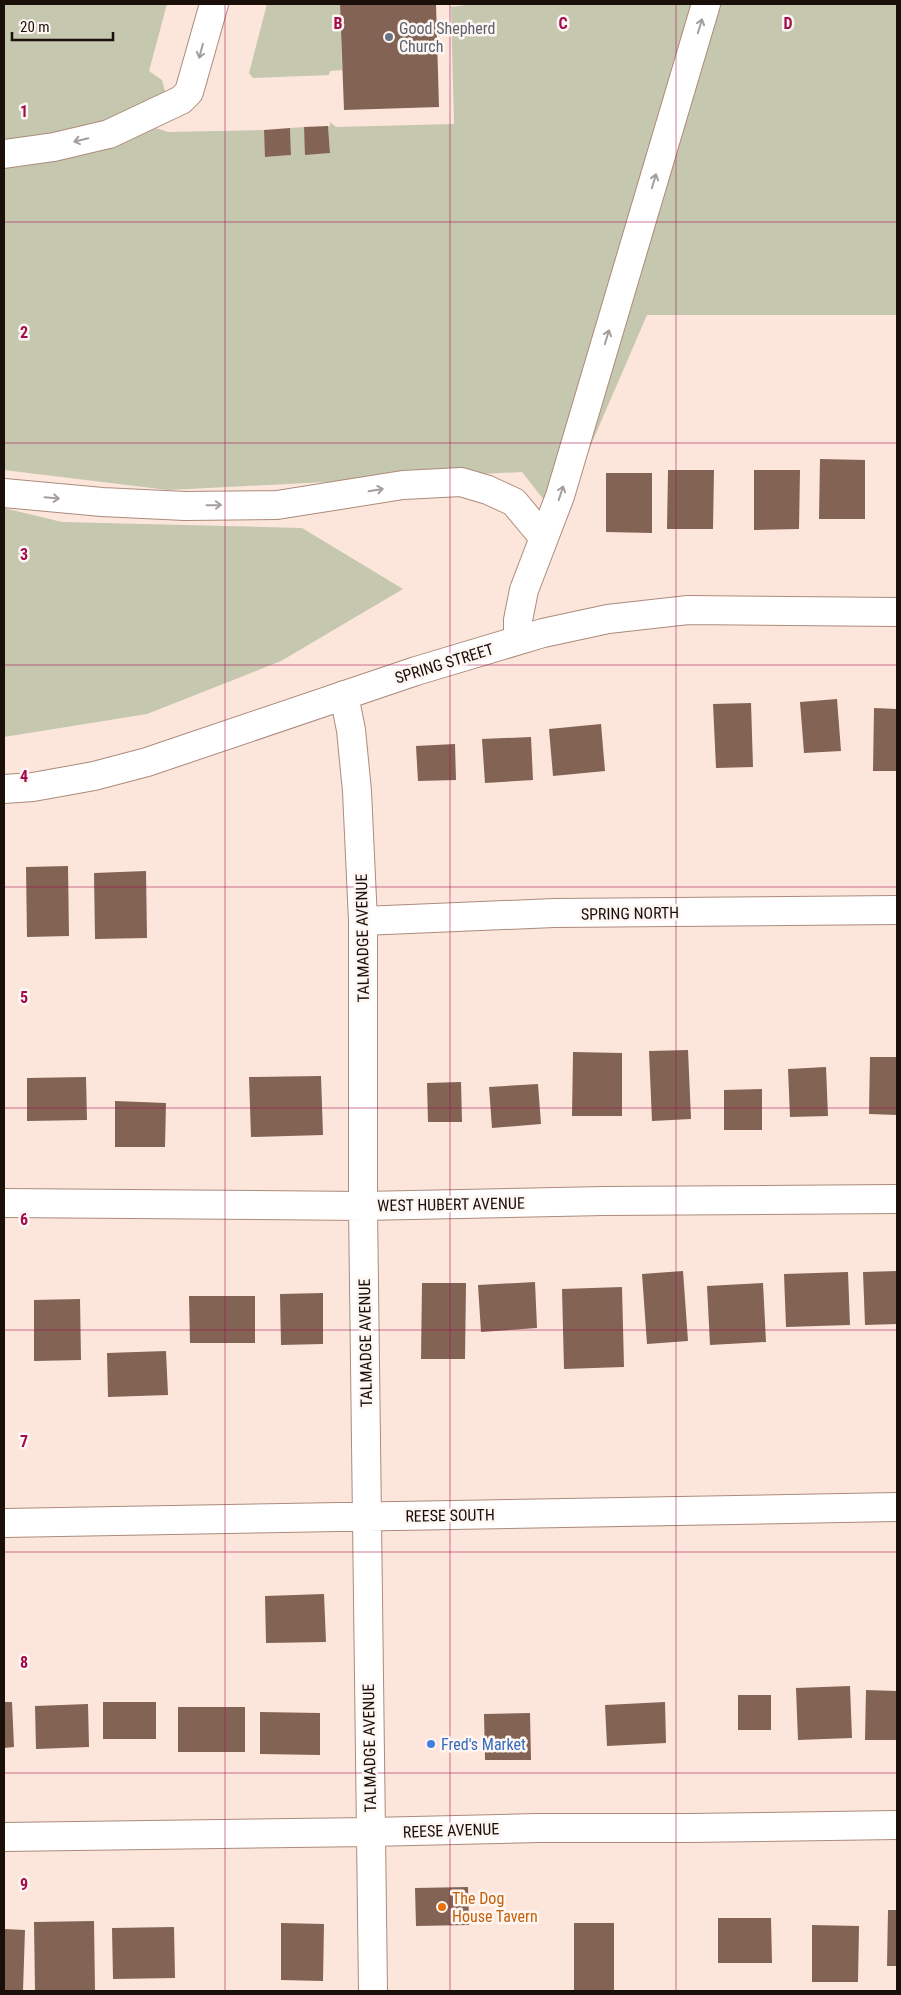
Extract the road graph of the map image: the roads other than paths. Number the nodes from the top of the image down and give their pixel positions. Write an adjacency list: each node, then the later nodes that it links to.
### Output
1 (214, 4): 3 (street, one-way to 3)
2 (706, 4): 5 (street, one-way to 2)
3 (4, 154)
4 (4, 493): 5 (street, one-way to 5)
5 (544, 538): 7 (street)
6 (897, 612): 7 (street, SPRING STREET)
7 (518, 640): 8 (street, SPRING STREET)
8 (344, 695): 9 (street, SPRING STREET); 11 (street, TALMADGE AVENUE)
9 (4, 789)
10 (897, 910): 11 (street, SPRING NORTH)
11 (363, 921): 14 (street, TALMADGE AVENUE)
12 (897, 1199): 14 (street, WEST HUBERT AVENUE)
13 (4, 1202): 14 (street, WEST HUBERT AVENUE)
14 (363, 1206): 16 (street, TALMADGE AVENUE)
15 (897, 1507): 16 (street, REESE SOUTH)
16 (367, 1516): 17 (street, REESE SOUTH); 19 (street, TALMADGE AVENUE)
17 (4, 1523)
18 (897, 1825): 19 (street, REESE AVENUE)
19 (370, 1832): 20 (street, REESE AVENUE); 21 (street, TALMADGE AVENUE)
20 (4, 1836)
21 (373, 1991)

